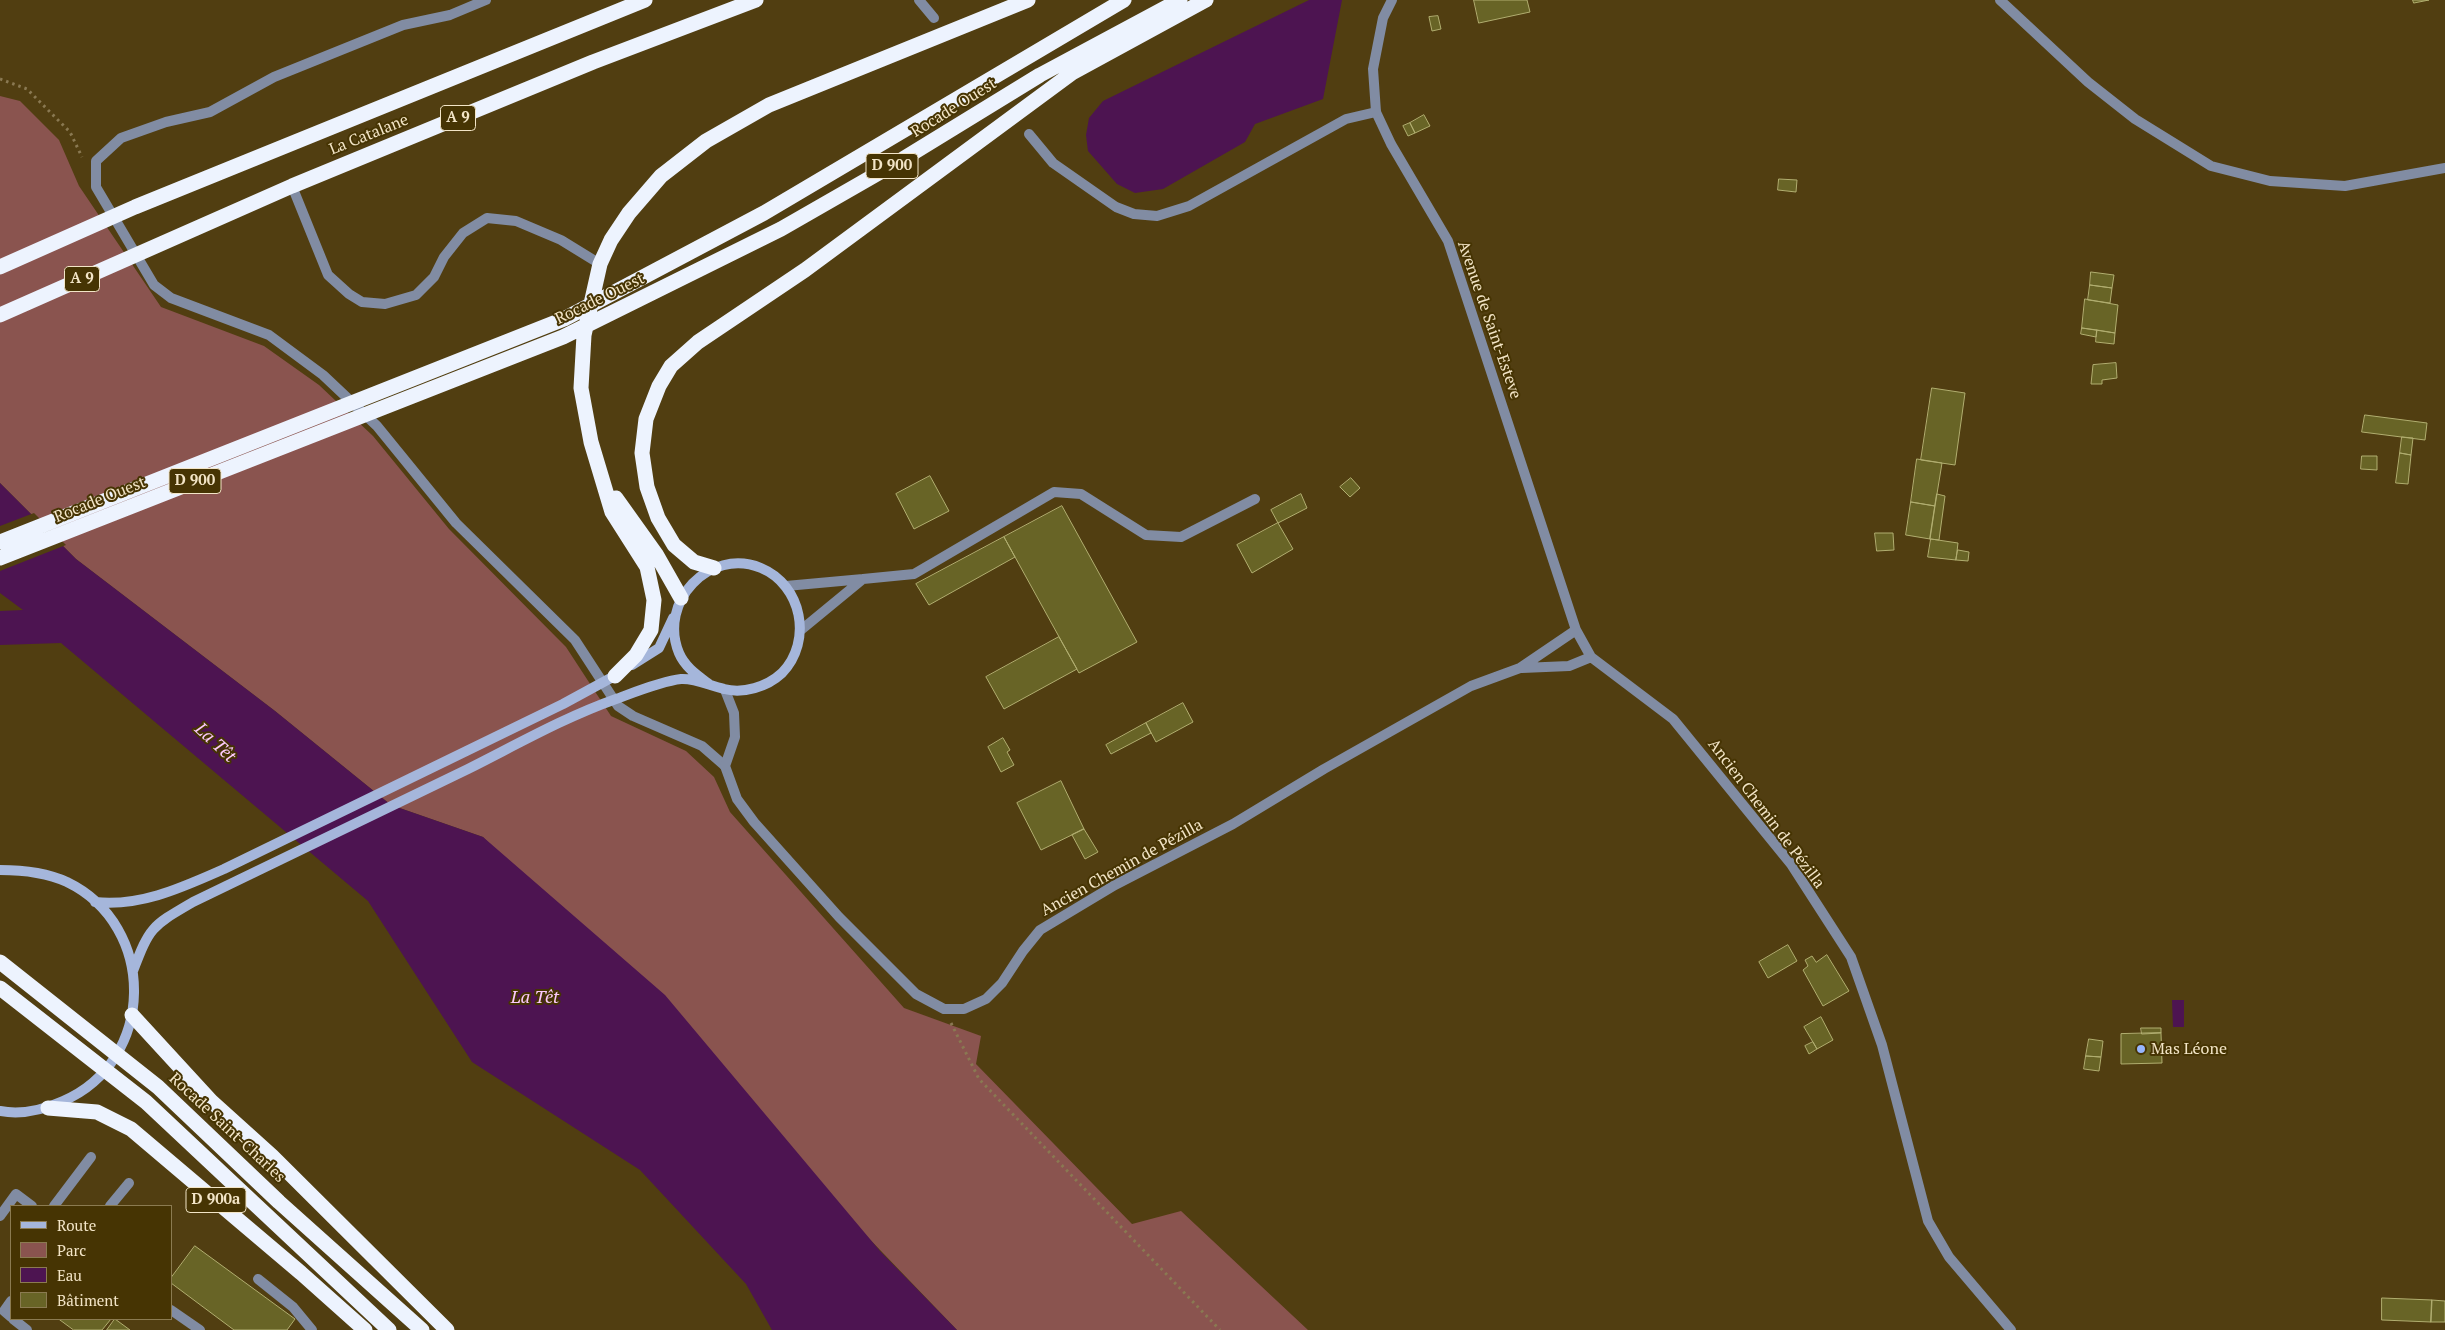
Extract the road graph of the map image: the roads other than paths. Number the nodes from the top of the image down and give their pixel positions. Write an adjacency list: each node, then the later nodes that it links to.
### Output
1 (486, 0): 35 (street)
2 (645, 0): 17 (highway, La Catalane / A 9)
3 (756, 0): 15 (highway, La Catalane / A 9)
4 (919, 0): 11 (street)
5 (1028, 0): 16 (highway)
6 (1124, 0): 21 (highway, Rocade Ouest / D 900)
7 (1180, 0): 22 (highway, Rocade Ouest / D 900)
8 (1206, 0): 23 (highway)
9 (1392, 0): 12 (street, Avenue de Saint-Esteve)
10 (2000, 0): 14 (street)
11 (934, 18)
12 (1376, 112): 13 (street); 29 (street, Avenue de Saint-Esteve)
13 (1029, 134)
14 (2445, 168)
15 (292, 186): 16 (street); 18 (highway, La Catalane / A 9)
16 (600, 264): 19 (highway)
17 (0, 267)
18 (0, 315)
19 (591, 442): 26 (highway); 32 (highway)
20 (1255, 499): 24 (street)
21 (0, 542)
22 (0, 558)
23 (714, 568): 25 (main road); 26 (main road)
24 (863, 579): 25 (street); 28 (street)
25 (786, 586): 28 (main road)
26 (681, 598): 27 (main road)
27 (676, 612): 32 (main road); 33 (main road)
28 (801, 630): 34 (main road)
29 (1576, 630): 30 (street, Avenue de Saint-Esteve); 31 (street, Ancien Chemin de Pézilla)
30 (1591, 656): 31 (street, Ancien Chemin de Pézilla); 60 (street, Ancien Chemin de Pézilla)
31 (1520, 668): 35 (street, Ancien Chemin de Pézilla)
32 (614, 676): 37 (main road)
33 (709, 684): 34 (main road); 39 (main road)
34 (725, 690): 35 (street)
35 (725, 766)
36 (0, 870): 37 (main road)
37 (95, 902): 39 (main road)
38 (0, 962): 58 (highway, Rocade Saint-Charles / D 900a)
39 (133, 971): 41 (main road)
40 (0, 988): 57 (highway, D 900a)
41 (132, 1016): 42 (main road); 59 (highway)
42 (48, 1108): 43 (main road); 56 (highway, D 900a)
43 (2, 1113)
44 (91, 1156): 47 (street)
45 (129, 1183): 48 (street)
46 (31, 1205): 49 (street)
47 (55, 1205)
48 (111, 1205)
49 (0, 1216)
50 (258, 1279): 55 (street)
51 (172, 1311): 54 (street)
52 (14, 1320): 53 (street)
53 (27, 1330)
54 (200, 1330)
55 (312, 1330)
56 (365, 1330)
57 (389, 1330)
58 (422, 1330)
59 (446, 1330)
60 (2011, 1330)

